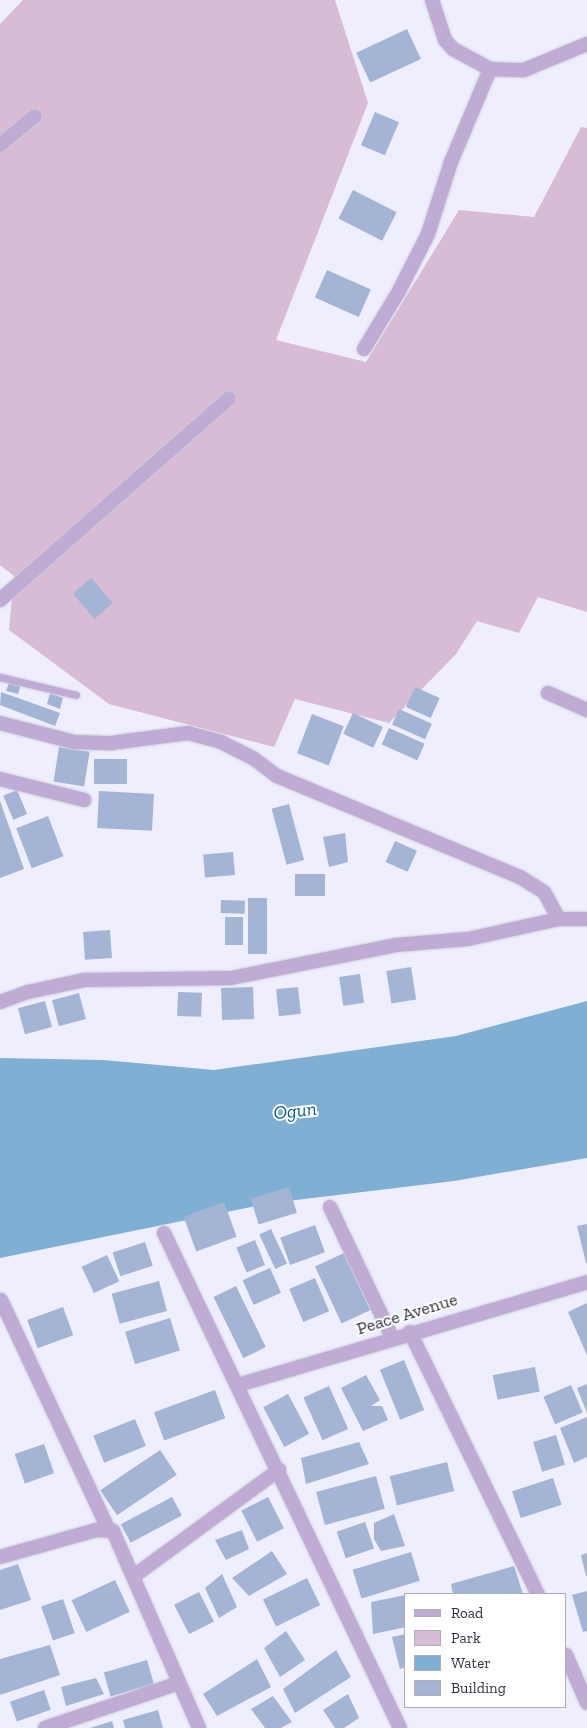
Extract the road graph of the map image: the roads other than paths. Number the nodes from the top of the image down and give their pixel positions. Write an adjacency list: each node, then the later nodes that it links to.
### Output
1 (432, 0): 3 (street)
2 (587, 44): 3 (street)
3 (490, 69): 6 (street)
4 (35, 116): 5 (street)
5 (0, 145)
6 (364, 349)
7 (229, 398): 8 (street)
8 (0, 600)
9 (0, 678): 11 (lane)
10 (548, 693): 12 (street)
11 (76, 695)
12 (587, 710)
13 (0, 723): 16 (street)
14 (0, 779): 15 (street)
15 (84, 800)
16 (559, 919): 17 (street); 18 (street)
17 (587, 919)
18 (0, 1002)
19 (330, 1207): 24 (street)
20 (164, 1233): 25 (street)
21 (587, 1282): 23 (street, Peace Avenue)
22 (0, 1300): 27 (street)
23 (410, 1332): 24 (street, Peace Avenue); 30 (street)
24 (392, 1337): 25 (street, Peace Avenue)
25 (238, 1385): 26 (street)
26 (280, 1470): 29 (street); 36 (street)
27 (108, 1528): 28 (street); 29 (street)
28 (0, 1557)
29 (134, 1576): 32 (street)
30 (538, 1593)
31 (567, 1657): 33 (street)
32 (179, 1683): 34 (street); 35 (street)
33 (587, 1703)
34 (45, 1728)
35 (199, 1728)
36 (400, 1728)

